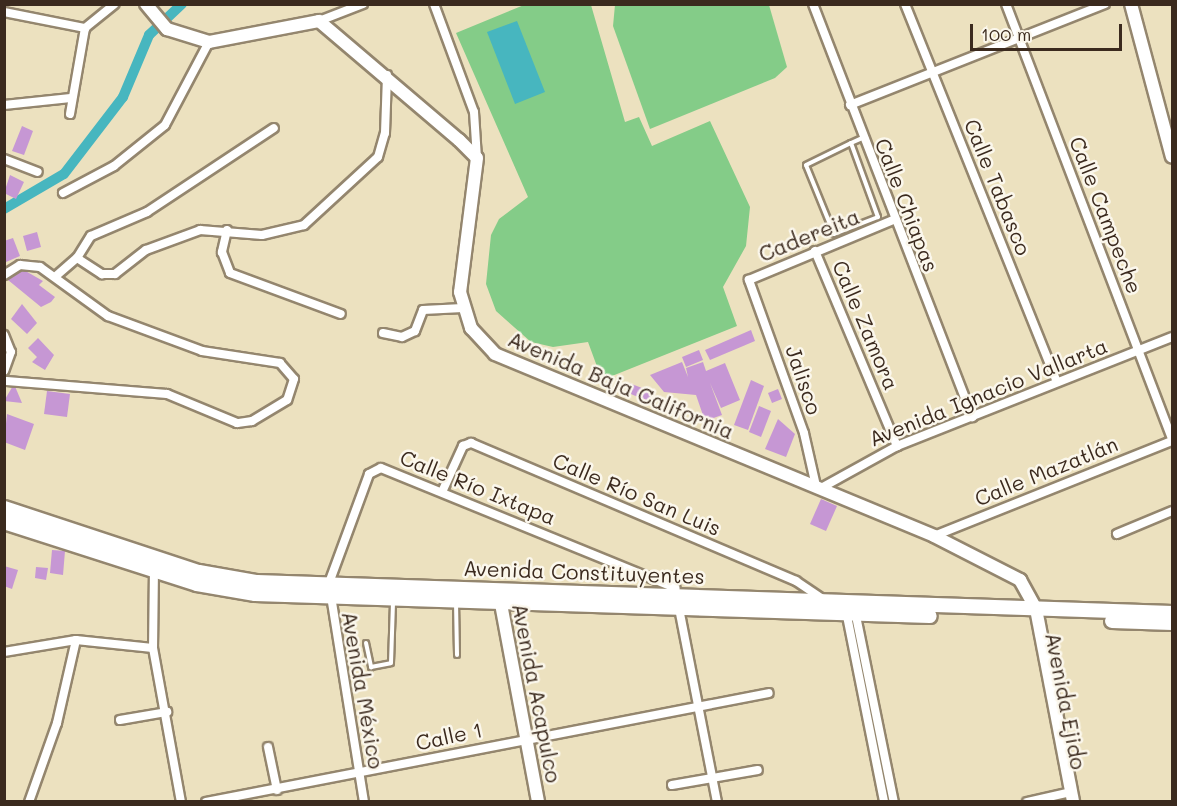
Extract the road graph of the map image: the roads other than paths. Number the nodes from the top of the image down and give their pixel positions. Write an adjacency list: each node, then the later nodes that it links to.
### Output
1 (115, 4): 12 (street)
2 (363, 4): 11 (street)
3 (434, 4): 25 (street, Avenida Baja California)
4 (813, 4): 19 (street, Calle Chiapas)
5 (905, 4): 15 (street, Calle Tabasco)
6 (1006, 4): 13 (street, Calle Campeche)
7 (1105, 4): 13 (street)
8 (1131, 4): 24 (main road)
9 (149, 9): 14 (main road)
10 (4, 12): 12 (street)
11 (319, 21): 14 (main road); 16 (main road)
12 (85, 28): 17 (street)
13 (1020, 40): 15 (street); 41 (street, Calle Campeche)
14 (209, 42): 28 (street)
15 (932, 73): 19 (street); 44 (street, Calle Tabasco)
16 (387, 74): 25 (main road); 30 (street)
17 (71, 98): 18 (street); 20 (street)
18 (4, 105)
19 (850, 105): 22 (street, Calle Chiapas)
20 (70, 114)
21 (274, 128): 32 (street)
22 (862, 138): 23 (lane); 29 (street, Calle Chiapas)
23 (851, 143): 23 (lane)
24 (1173, 157)
25 (477, 158): 36 (main road, Avenida Baja California)
26 (4, 159): 27 (street)
27 (38, 172)
28 (63, 193)
29 (893, 220): 31 (street, Cadereita); 45 (street, Calle Chiapas)
30 (227, 230): 32 (street); 37 (street)
31 (815, 251): 35 (street, Cadereita); 47 (street, Calle Zamora)
32 (77, 258): 34 (street)
33 (4, 275): 34 (street)
34 (56, 276): 43 (street)
35 (749, 290): 48 (street, Jalisco)
36 (463, 308): 38 (street); 48 (main road, Avenida Baja California)
37 (341, 314)
38 (383, 333)
39 (4, 334): 42 (street)
40 (1173, 337): 41 (street, Avenida Ignacio Vallarta)
41 (1139, 350): 44 (street, Avenida Ignacio Vallarta); 46 (street, Calle Campeche)
42 (4, 371)
43 (4, 381)
44 (1057, 382): 45 (street, Avenida Ignacio Vallarta)
45 (972, 417): 47 (street, Avenida Ignacio Vallarta)
46 (1173, 440): 54 (street, Calle Mazatlán)
47 (897, 446): 48 (street, Avenida Ignacio Vallarta)
48 (819, 487): 54 (main road, Avenida Baja California)
49 (442, 492): 56 (street, Calle Río Ixtapa); 60 (street, Calle Río Ixtapa); 61 (street, Calle Río San Luis)
50 (4, 508): 55 (main road, Avenida Constituyentes)
51 (1173, 511): 53 (street)
52 (4, 522): 55 (main road, Avenida Constituyentes)
53 (1117, 534)
54 (934, 536): 62 (main road, Avenida Baja California)
55 (154, 563): 56 (main road, Avenida Constituyentes); 67 (street)
56 (329, 590): 57 (main road, Avenida Constituyentes); 77 (street, Avenida México)
57 (393, 593): 58 (main road, Avenida Constituyentes); 66 (lane)
58 (456, 595): 59 (main road, Avenida Constituyentes); 69 (lane)
59 (500, 597): 60 (main road, Avenida Constituyentes); 74 (main road, Avenida Acapulco)
60 (680, 600): 61 (main road, Avenida Constituyentes); 71 (street)
61 (844, 609): 62 (main road, Avenida Constituyentes); 88 (street); 89 (street)
62 (1032, 610): 63 (main road, Avenida Constituyentes); 64 (main road, Avenida Constituyentes); 81 (main road, Avenida Ejido)
63 (1173, 613)
64 (1173, 623)
65 (76, 640): 67 (street); 68 (street); 82 (street)
66 (366, 643)
67 (153, 648): 72 (street)
68 (4, 652)
69 (457, 655)
70 (769, 693): 71 (street, Calle 1)
71 (700, 704): 74 (street, Calle 1); 78 (street)
72 (167, 712): 73 (street); 83 (street)
73 (120, 720)
74 (524, 737): 77 (street, Calle 1); 86 (main road, Avenida Acapulco)
75 (268, 747): 80 (street)
76 (758, 770): 78 (street)
77 (358, 774): 80 (street, Calle 1); 85 (street, Avenida México)
78 (713, 778): 79 (street); 87 (street)
79 (672, 784)
80 (277, 790): 84 (street, Calle 1)
81 (1068, 797): 90 (street)
82 (29, 801)
83 (181, 801)
84 (206, 801)
85 (364, 801)
86 (538, 801)
87 (717, 801)
88 (884, 801)
89 (894, 801)
90 (1027, 801)

